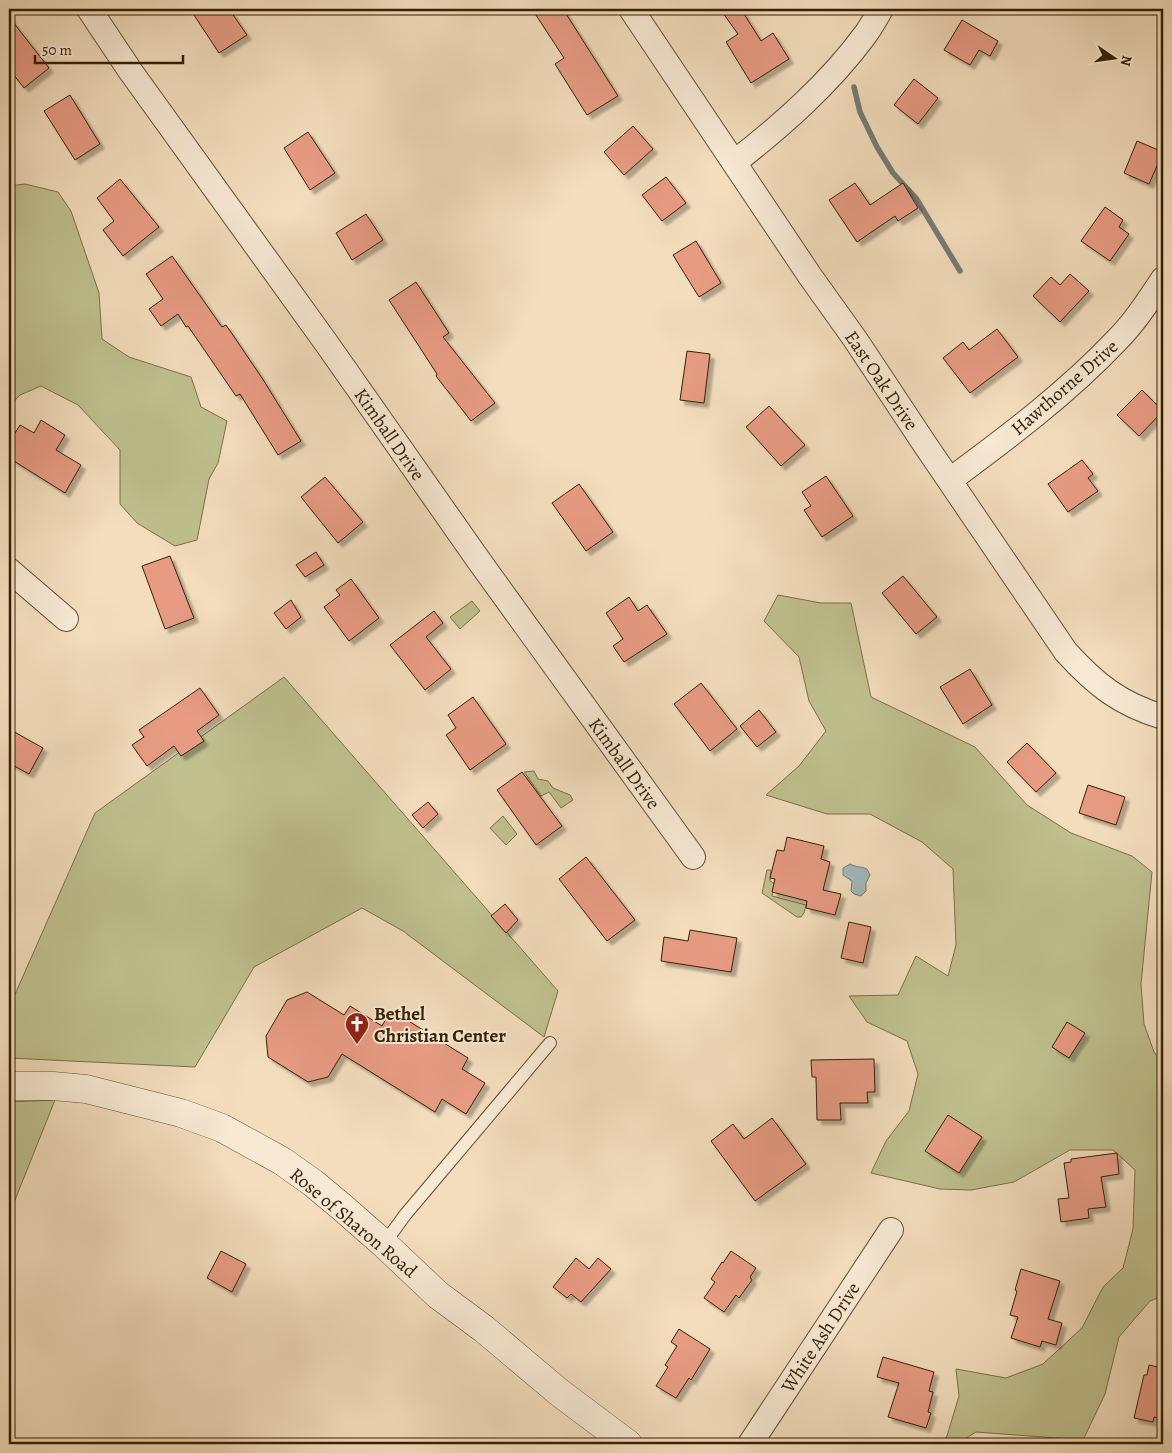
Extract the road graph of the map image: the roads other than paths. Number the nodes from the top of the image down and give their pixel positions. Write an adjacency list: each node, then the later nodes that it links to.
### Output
1 (89, 9): 10 (street, Kimball Drive)
2 (631, 9): 4 (street, East Oak Drive)
3 (881, 9): 4 (street)
4 (735, 162): 6 (street, East Oak Drive)
5 (1163, 279): 6 (street, Hawthorne Drive)
6 (950, 480): 9 (street, East Oak Drive)
7 (9, 570): 8 (street)
8 (66, 619)
9 (1163, 717)
10 (693, 857)
11 (550, 1043): 14 (lane)
12 (9, 1086): 14 (street, Rose of Sharon Road)
13 (890, 1230): 16 (street, White Ash Drive)
14 (384, 1244): 15 (street, Rose of Sharon Road)
15 (628, 1444)
16 (750, 1444)

